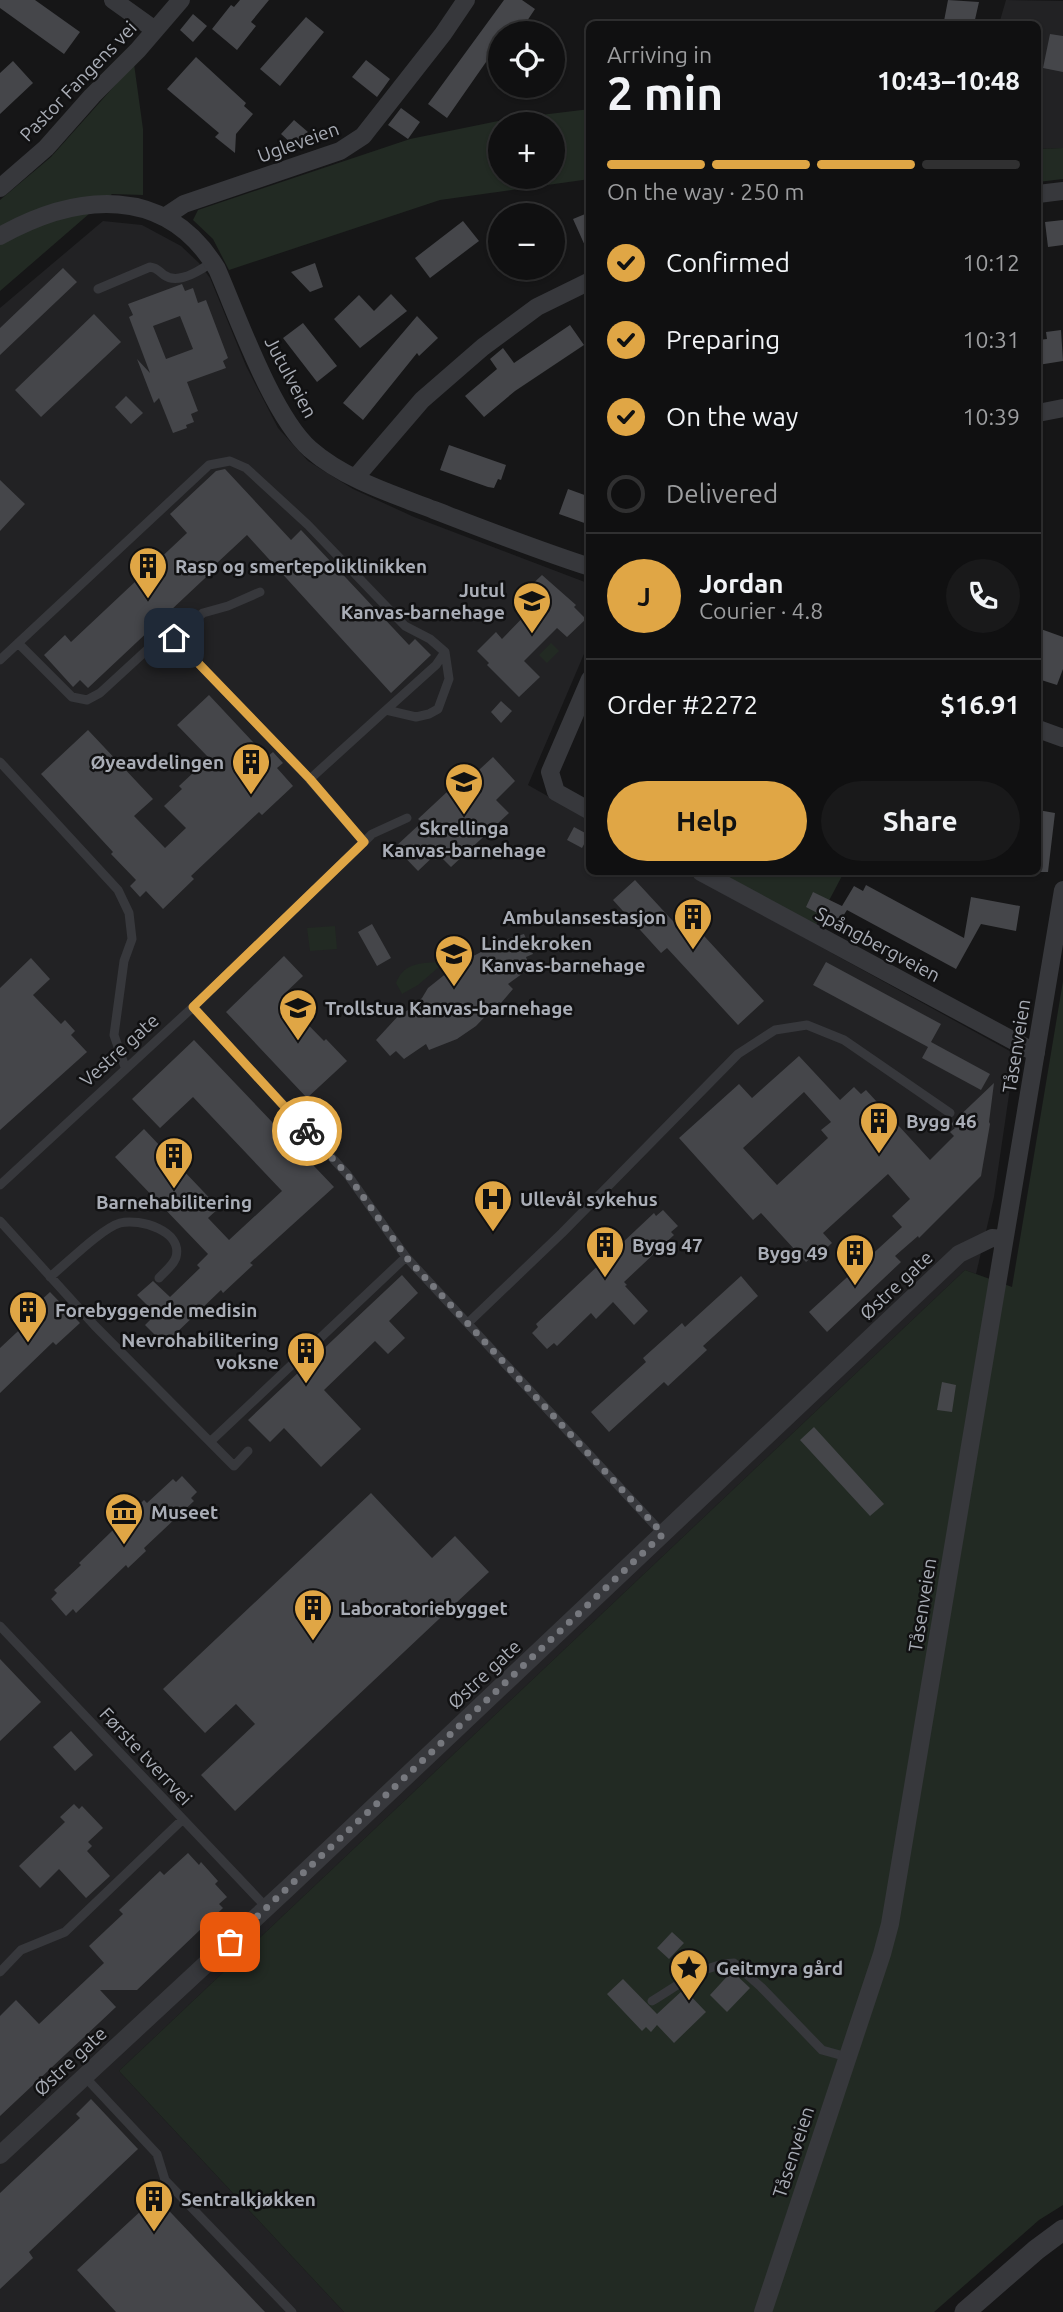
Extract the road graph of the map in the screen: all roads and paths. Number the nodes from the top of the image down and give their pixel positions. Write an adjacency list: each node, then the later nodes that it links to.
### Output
1 (113, 0): 4 (street)
2 (181, 0): 4 (street, Pastor Fangens vei)
3 (466, 0): 8 (street, Ugleveien)
4 (155, 30): 5 (street, Pastor Fangens vei)
5 (0, 188)
6 (1063, 191): 7 (street)
7 (1041, 194)
8 (166, 216): 9 (street, Jutulveien); 10 (street, Jutulveien)
9 (0, 236)
10 (212, 262): 12 (lane); 15 (street, Jutulveien)
11 (586, 283): 15 (street)
12 (98, 289)
13 (1063, 408): 14 (street)
14 (1041, 412)
15 (355, 478): 16 (street, Jutulveien)
16 (586, 567)
17 (260, 593): 18 (lane)
18 (174, 638): 19 (lane); 27 (lane)
19 (18, 643): 20 (lane); 21 (lane)
20 (445, 652): 23 (lane); 23 (lane)
21 (0, 660)
22 (586, 688): 28 (street)
23 (386, 710): 27 (lane)
24 (1041, 730): 25 (street)
25 (1063, 738)
26 (0, 762): 35 (lane)
27 (310, 779): 30 (lane)
28 (586, 809)
29 (407, 818): 30 (lane, Vestre gate)
30 (364, 842): 33 (lane, Vestre gate)
31 (707, 875): 34 (street, Spångbergveien)
32 (1063, 890): 34 (street, Tåsenveien)
33 (193, 1007): 35 (lane, Vestre gate); 40 (lane)
34 (1036, 1053): 39 (street, Tåsenveien)
35 (125, 1068): 37 (lane, Vestre gate)
36 (950, 1114): 43 (lane)
37 (0, 1185)
38 (0, 1222): 41 (lane)
39 (1004, 1239): 46 (street, Østre gate); 52 (street, Tåsenveien)
40 (406, 1257): 43 (lane); 44 (lane)
41 (50, 1277): 42 (lane); 44 (lane)
42 (159, 1278)
43 (468, 1323): 46 (lane)
44 (210, 1442): 45 (lane)
45 (248, 1451)
46 (663, 1534): 49 (street, Østre gate)
47 (0, 1626): 48 (lane, Første tverrvei)
48 (182, 1820): 49 (lane, Første tverrvei); 50 (lane)
49 (267, 1908): 53 (street, Østre gate)
50 (0, 1972)
51 (652, 2001): 52 (lane)
52 (847, 2057): 57 (street, Tåsenveien)
53 (85, 2077): 54 (street, Østre gate); 56 (lane)
54 (0, 2155)
55 (1063, 2230): 58 (street)
56 (292, 2312)
57 (763, 2312)
58 (965, 2312)

